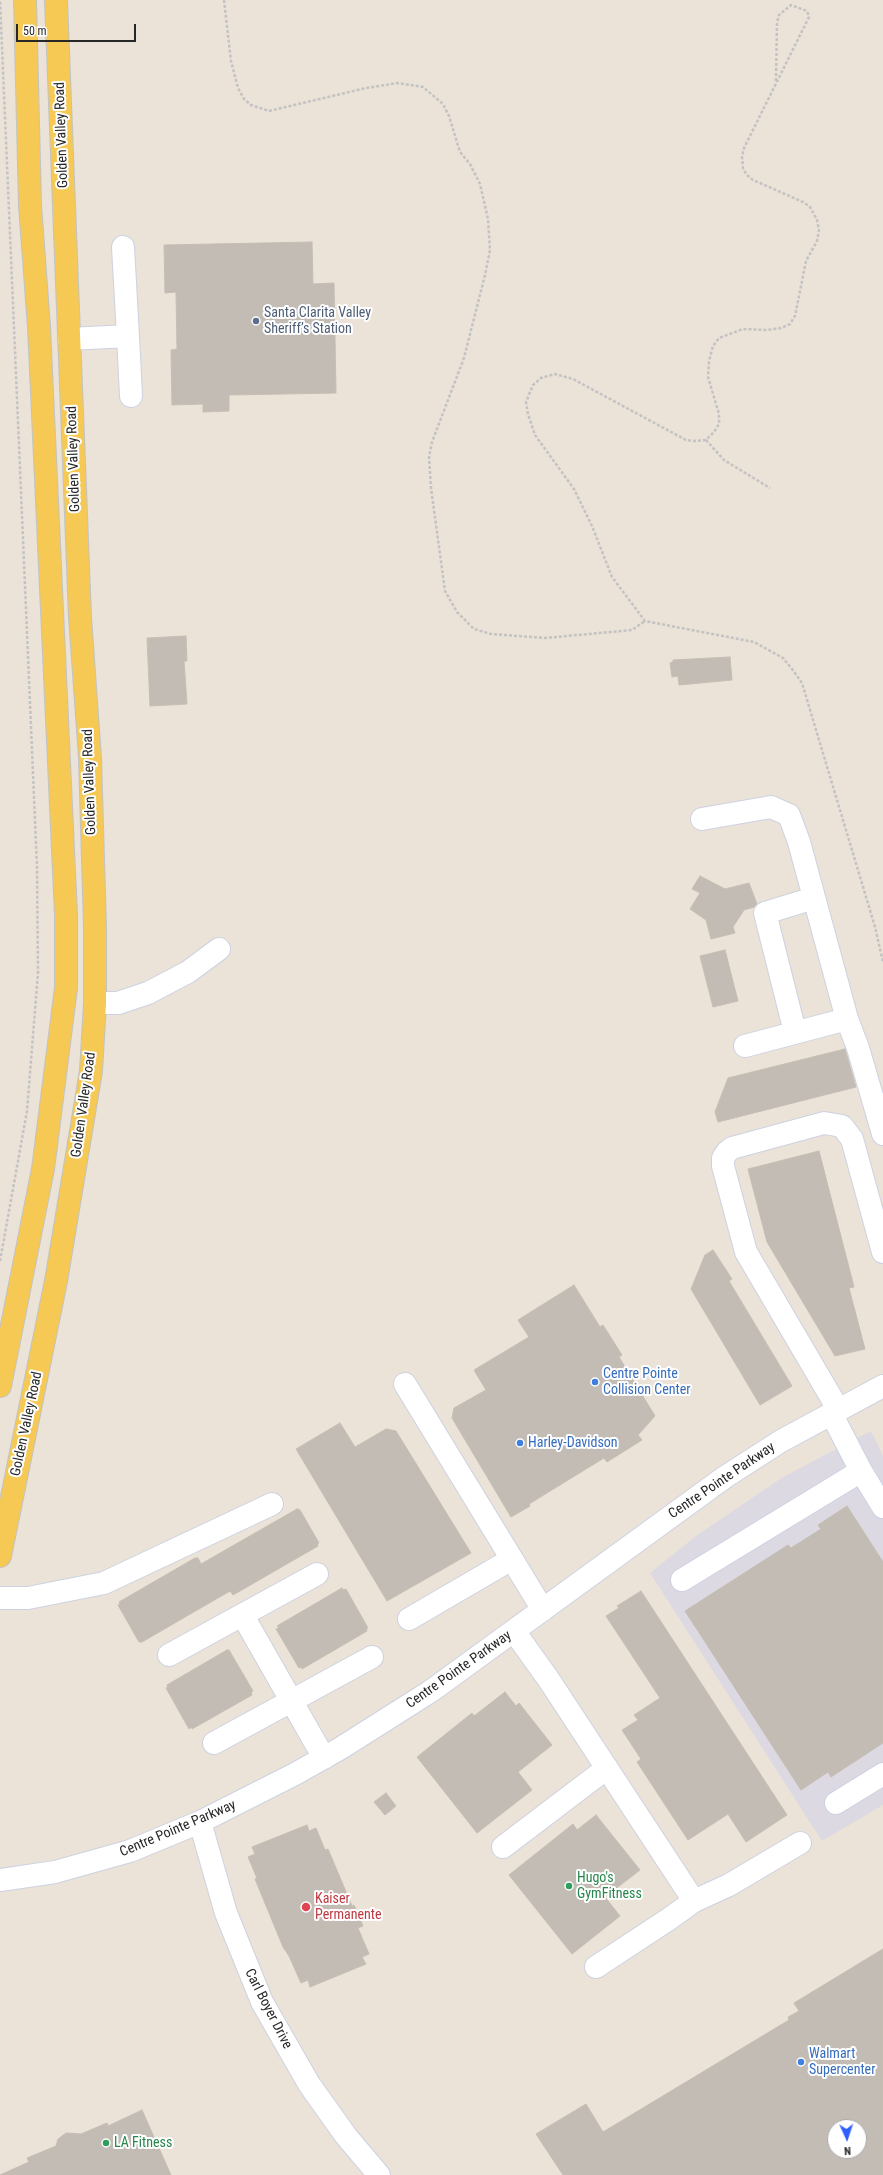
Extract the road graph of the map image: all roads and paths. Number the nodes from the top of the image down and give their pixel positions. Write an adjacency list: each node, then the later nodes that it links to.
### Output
1 (0, 0): 23 (path)
2 (25, 0): 25 (main road, Golden Valley Road)
3 (56, 0): 8 (main road, Golden Valley Road)
4 (224, 0): 12 (path)
5 (776, 80): 5 (path); 10 (path)
6 (123, 247): 7 (street)
7 (128, 336): 8 (street); 9 (street)
8 (69, 339): 17 (main road, Golden Valley Road)
9 (131, 396)
10 (706, 440): 11 (path); 12 (path)
11 (770, 488)
12 (645, 621): 16 (path)
13 (702, 819): 14 (street)
14 (814, 898): 18 (street); 19 (street)
15 (220, 949): 17 (street)
16 (883, 962)
17 (95, 1003): 31 (main road, Golden Valley Road)
18 (847, 1019): 19 (street); 21 (street)
19 (795, 1032): 20 (street)
20 (745, 1046)
21 (883, 1134)
22 (883, 1252): 27 (street)
23 (0, 1261)
24 (405, 1384): 32 (street)
25 (0, 1386)
26 (883, 1386): 27 (street, Centre Pointe Parkway)
27 (834, 1411): 28 (street); 36 (street, Centre Pointe Parkway)
28 (861, 1471): 30 (street); 34 (street)
29 (272, 1504): 35 (street)
30 (883, 1507)
31 (0, 1556)
32 (512, 1559): 36 (street); 38 (street)
33 (318, 1574): 37 (street)
34 (682, 1580)
35 (0, 1598)
36 (543, 1610): 39 (street, Centre Pointe Parkway)
37 (243, 1616): 40 (street); 42 (street)
38 (409, 1619)
39 (514, 1631): 44 (street, Centre Pointe Parkway); 45 (street)
40 (169, 1655)
41 (372, 1658): 42 (street)
42 (292, 1701): 43 (street); 44 (street)
43 (214, 1743)
44 (324, 1758): 48 (street, Centre Pointe Parkway)
45 (607, 1768): 50 (street); 52 (street)
46 (883, 1774): 47 (street)
47 (836, 1803)
48 (200, 1822): 51 (street, Centre Pointe Parkway); 54 (street, Carl Boyer Drive)
49 (800, 1843): 52 (street)
50 (503, 1847)
51 (0, 1880)
52 (694, 1901): 53 (street)
53 (596, 1967)
54 (378, 2175)

